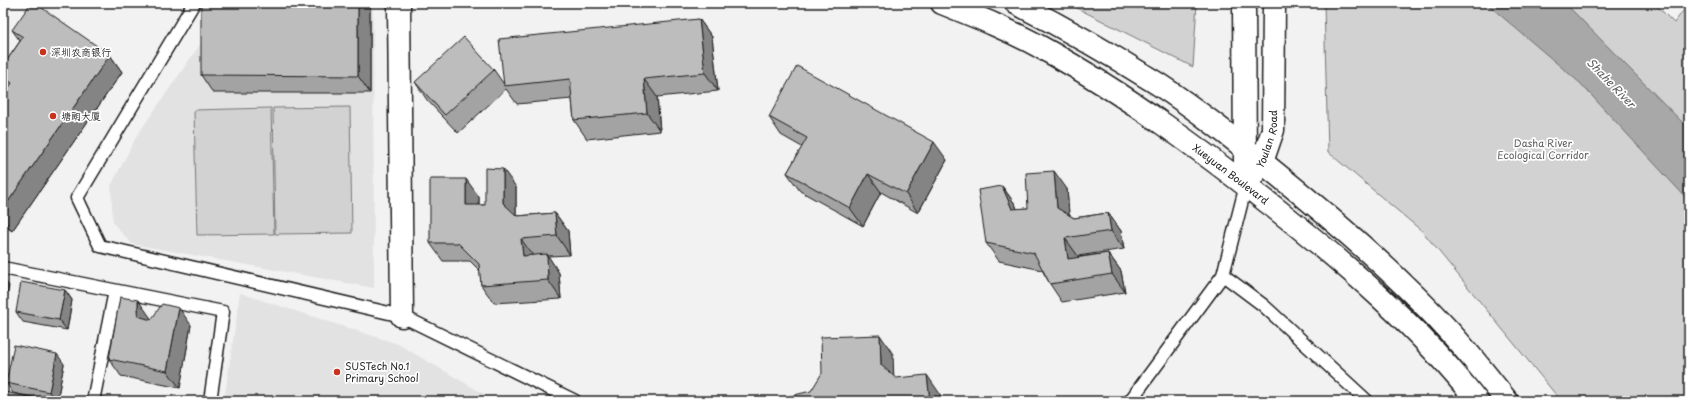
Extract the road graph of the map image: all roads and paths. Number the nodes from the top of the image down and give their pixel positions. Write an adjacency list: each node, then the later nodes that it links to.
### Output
1 (194, 3): 12 (lane)
2 (399, 3): 12 (main road)
3 (942, 3): 8 (main road, Xueyuan Boulevard)
4 (1016, 3): 7 (main road)
5 (1244, 3): 7 (main road, Youlan Road)
6 (1274, 3): 7 (main road, Youlan Road)
7 (1254, 156): 8 (main road, Youlan Road); 19 (main road)
8 (1246, 185): 10 (lane); 18 (main road, Xueyuan Boulevard)
9 (3, 268): 11 (lane)
10 (1223, 275): 16 (lane); 17 (lane)
11 (115, 291): 13 (lane); 14 (lane)
12 (402, 316): 15 (lane)
13 (92, 401)
14 (210, 401)
15 (575, 401)
16 (1130, 401)
17 (1367, 401)
18 (1477, 401)
19 (1507, 401)

